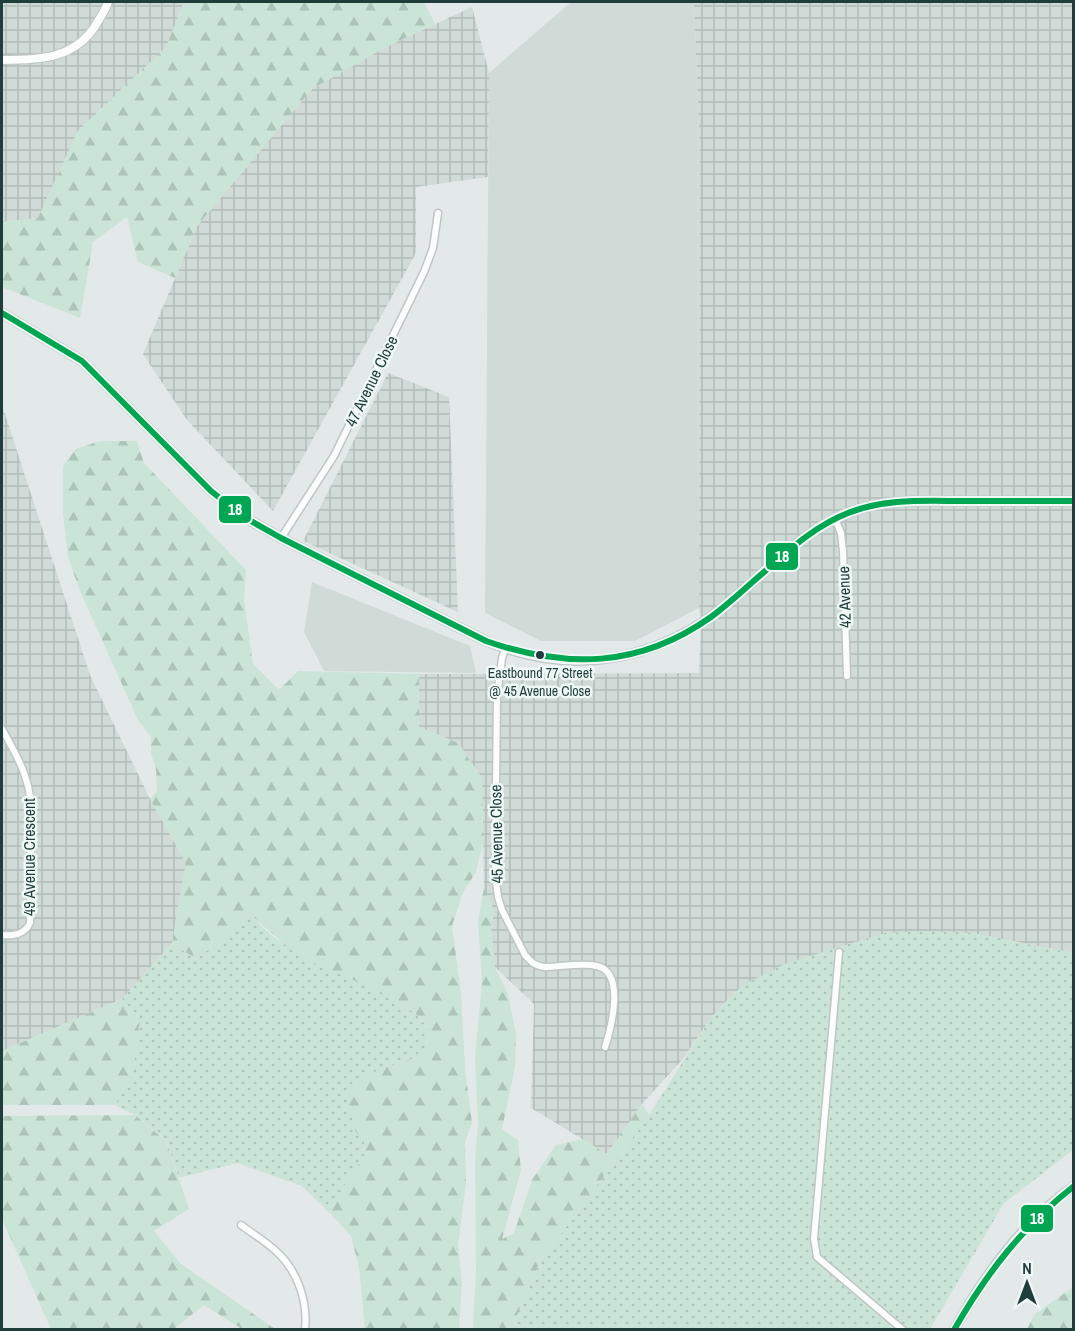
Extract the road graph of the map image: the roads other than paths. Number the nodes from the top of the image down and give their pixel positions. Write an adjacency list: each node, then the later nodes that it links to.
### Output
1 (108, 2): 2 (street)
2 (2, 60)
3 (438, 213): 7 (street, 47 Avenue Close)
4 (2, 313): 7 (main road)
5 (1074, 501): 6 (main road)
6 (835, 519): 8 (main road); 9 (street, 42 Avenue)
7 (281, 538): 8 (main road)
8 (505, 649): 13 (street, 45 Avenue Close)
9 (847, 676)
10 (2, 729): 11 (street, 49 Avenue Crescent)
11 (2, 936)
12 (839, 952): 17 (street)
13 (605, 1047)
14 (1074, 1186): 18 (main road)
15 (241, 1225): 16 (street)
16 (305, 1329)
17 (903, 1329)
18 (954, 1329)

